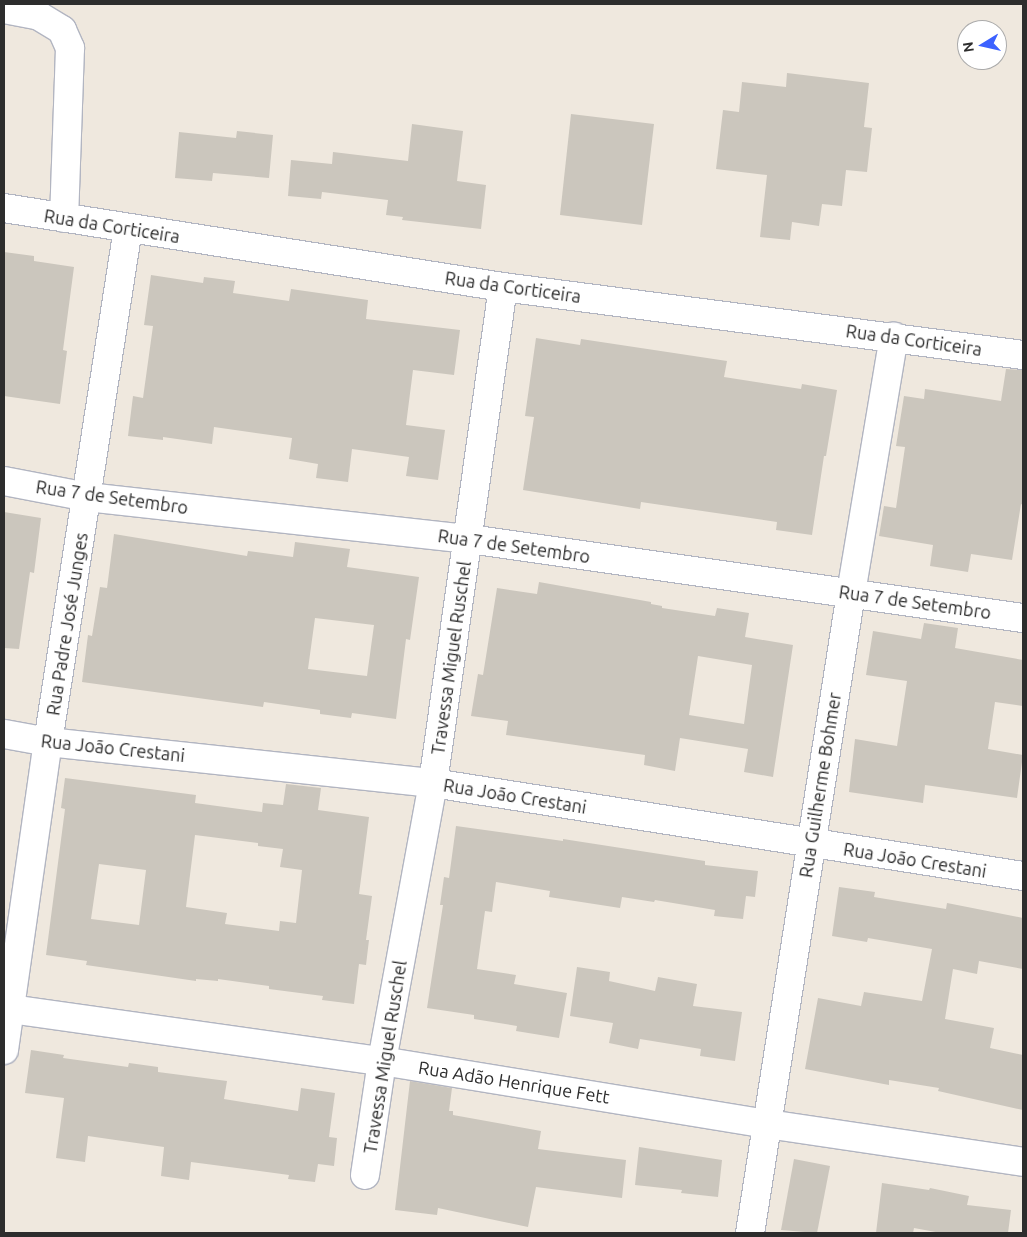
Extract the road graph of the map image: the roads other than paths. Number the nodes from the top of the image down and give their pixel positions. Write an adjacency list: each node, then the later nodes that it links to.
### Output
1 (4, 9): 3 (street)
2 (4, 208): 3 (street, Rua da Corticeira)
3 (64, 218): 4 (street, Rua da Corticeira)
4 (128, 228): 5 (street, Rua da Corticeira); 9 (street, Rua Padre José Junges)
5 (503, 287): 6 (street, Rua da Corticeira); 10 (street, Travessa Miguel Ruschel)
6 (894, 337): 7 (street, Rua da Corticeira); 11 (street, Rua Guilherme Bohmer)
7 (1023, 354)
8 (4, 481): 9 (street, Rua 7 de Setembro)
9 (87, 497): 10 (street, Rua 7 de Setembro); 14 (street, Rua Padre José Junges)
10 (469, 539): 11 (street, Rua 7 de Setembro); 15 (street, Travessa Miguel Ruschel)
11 (851, 593): 12 (street, Rua 7 de Setembro); 16 (street, Rua Guilherme Bohmer)
12 (1023, 618)
13 (4, 734): 14 (street, Rua João Crestani)
14 (48, 742): 15 (street, Rua João Crestani); 18 (street, Rua Padre José Junges)
15 (433, 783): 16 (street, Rua João Crestani); 20 (street, Travessa Miguel Ruschel)
16 (811, 844): 17 (street, Rua João Crestani); 21 (street, Rua Guilherme Bohmer)
17 (1023, 876)
18 (7, 1008): 19 (street, Rua Padre José Junges); 20 (street, Rua Adão Henrique Fett)
19 (4, 1050)
20 (382, 1061): 21 (street, Rua Adão Henrique Fett); 23 (street, Travessa Miguel Ruschel)
21 (767, 1124): 22 (street, Rua Adão Henrique Fett); 24 (street, Rua Guilherme Bohmer)
22 (1023, 1162)
23 (365, 1175)
24 (750, 1233)

